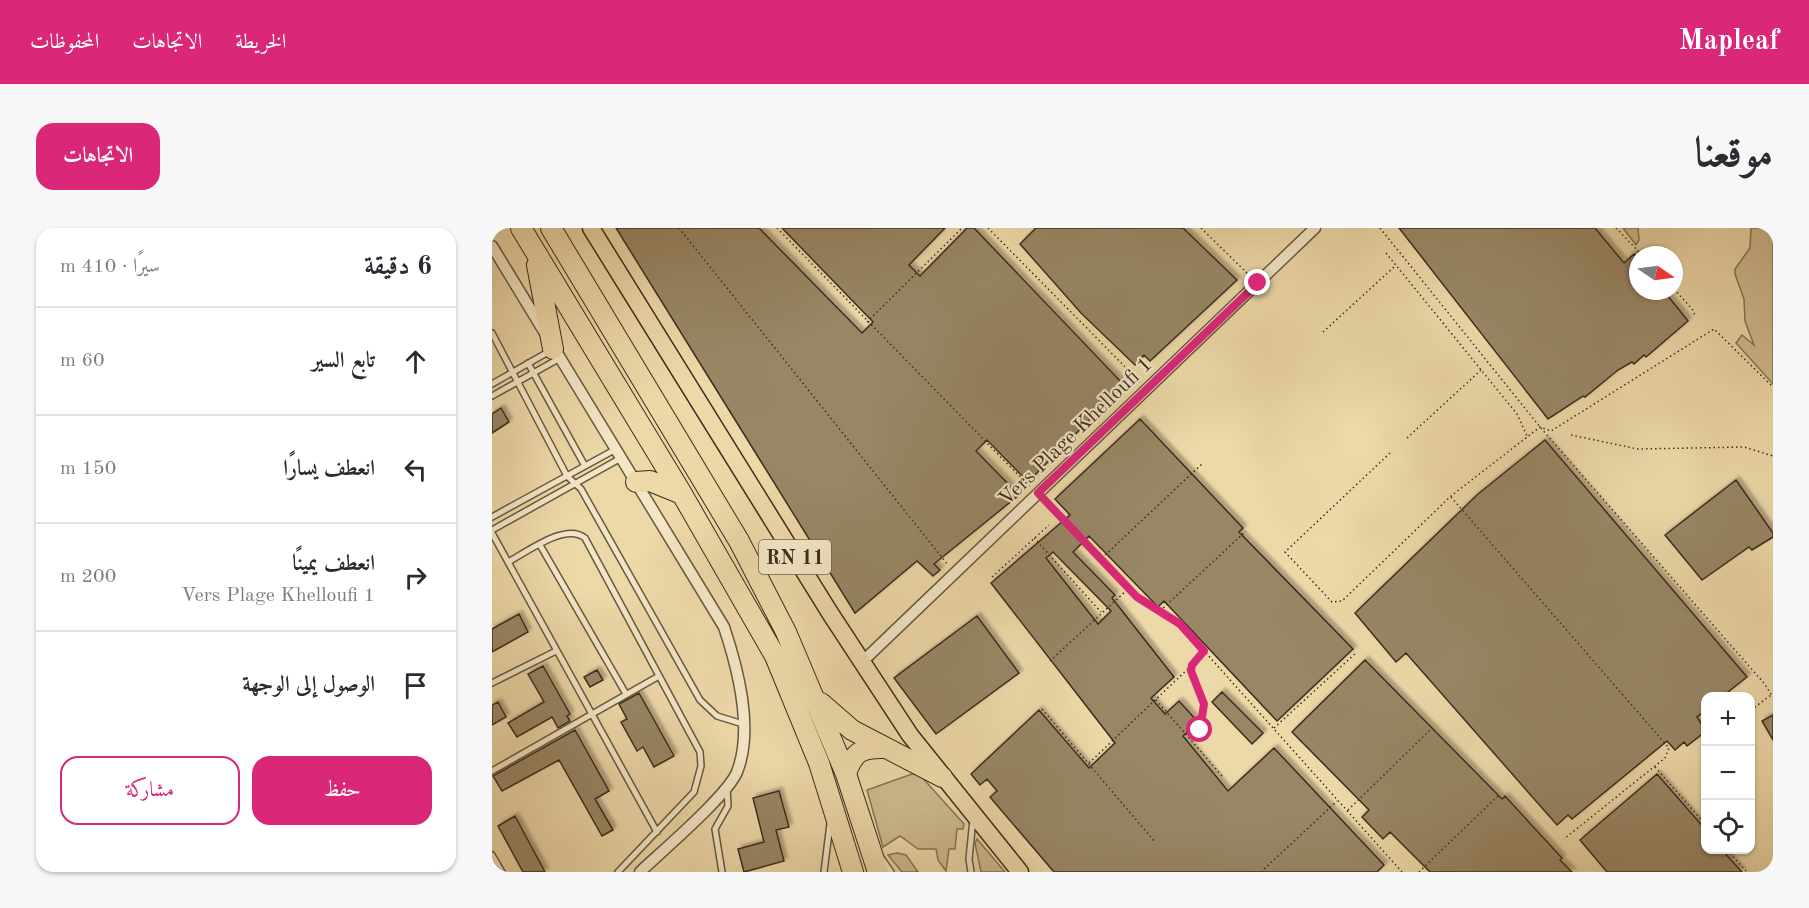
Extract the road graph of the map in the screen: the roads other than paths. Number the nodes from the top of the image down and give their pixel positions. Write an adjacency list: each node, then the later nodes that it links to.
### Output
1 (521, 228): 5 (highway)
2 (551, 228): 30 (highway)
3 (591, 228): 26 (main road, RN 11)
4 (1315, 228): 26 (street, Vers Plage Khelloufi 1)
5 (532, 245): 8 (highway); 20 (highway)
6 (492, 246): 8 (street)
7 (492, 333): 10 (lane)
8 (556, 354): 9 (lane); 11 (lane); 15 (street)
9 (528, 363): 10 (lane); 11 (lane)
10 (513, 372): 12 (lane); 13 (lane)
11 (533, 373): 12 (lane); 16 (lane)
12 (516, 382): 14 (lane); 17 (lane)
13 (492, 384)
14 (492, 396)
15 (619, 453): 16 (lane); 18 (street); 19 (lane)
16 (585, 466): 17 (lane)
17 (567, 476): 19 (lane); 21 (lane)
18 (636, 482): 20 (highway); 32 (street)
19 (575, 483): 22 (lane); 32 (lane)
20 (682, 494): 38 (highway)
21 (492, 518)
22 (492, 532): 24 (lane)
23 (540, 545): 24 (lane); 27 (lane); 29 (lane)
24 (508, 562): 25 (lane)
25 (556, 651): 28 (lane); 31 (lane)
26 (862, 662): 36 (main road, RN 11)
27 (659, 676): 29 (lane); 40 (lane)
28 (492, 683)
29 (626, 694): 31 (lane)
30 (815, 697): 33 (highway); 35 (highway)
31 (590, 715): 34 (lane); 40 (lane)
32 (743, 724): 37 (street)
33 (885, 748): 35 (highway); 36 (highway)
34 (492, 771)
35 (846, 774): 41 (highway)
36 (942, 777): 39 (main road, RN 11)
37 (727, 787): 45 (street); 46 (lane)
38 (831, 807): 47 (lane); 48 (highway)
39 (973, 814): 51 (lane); 52 (main road, RN 11)
40 (657, 832): 44 (lane)
41 (869, 837): 49 (highway); 50 (lane)
42 (492, 855): 43 (lane)
43 (501, 872)
44 (618, 872)
45 (640, 872)
46 (722, 872)
47 (824, 872)
48 (853, 872)
49 (878, 872)
50 (891, 872)
51 (971, 872)
52 (1020, 872)

